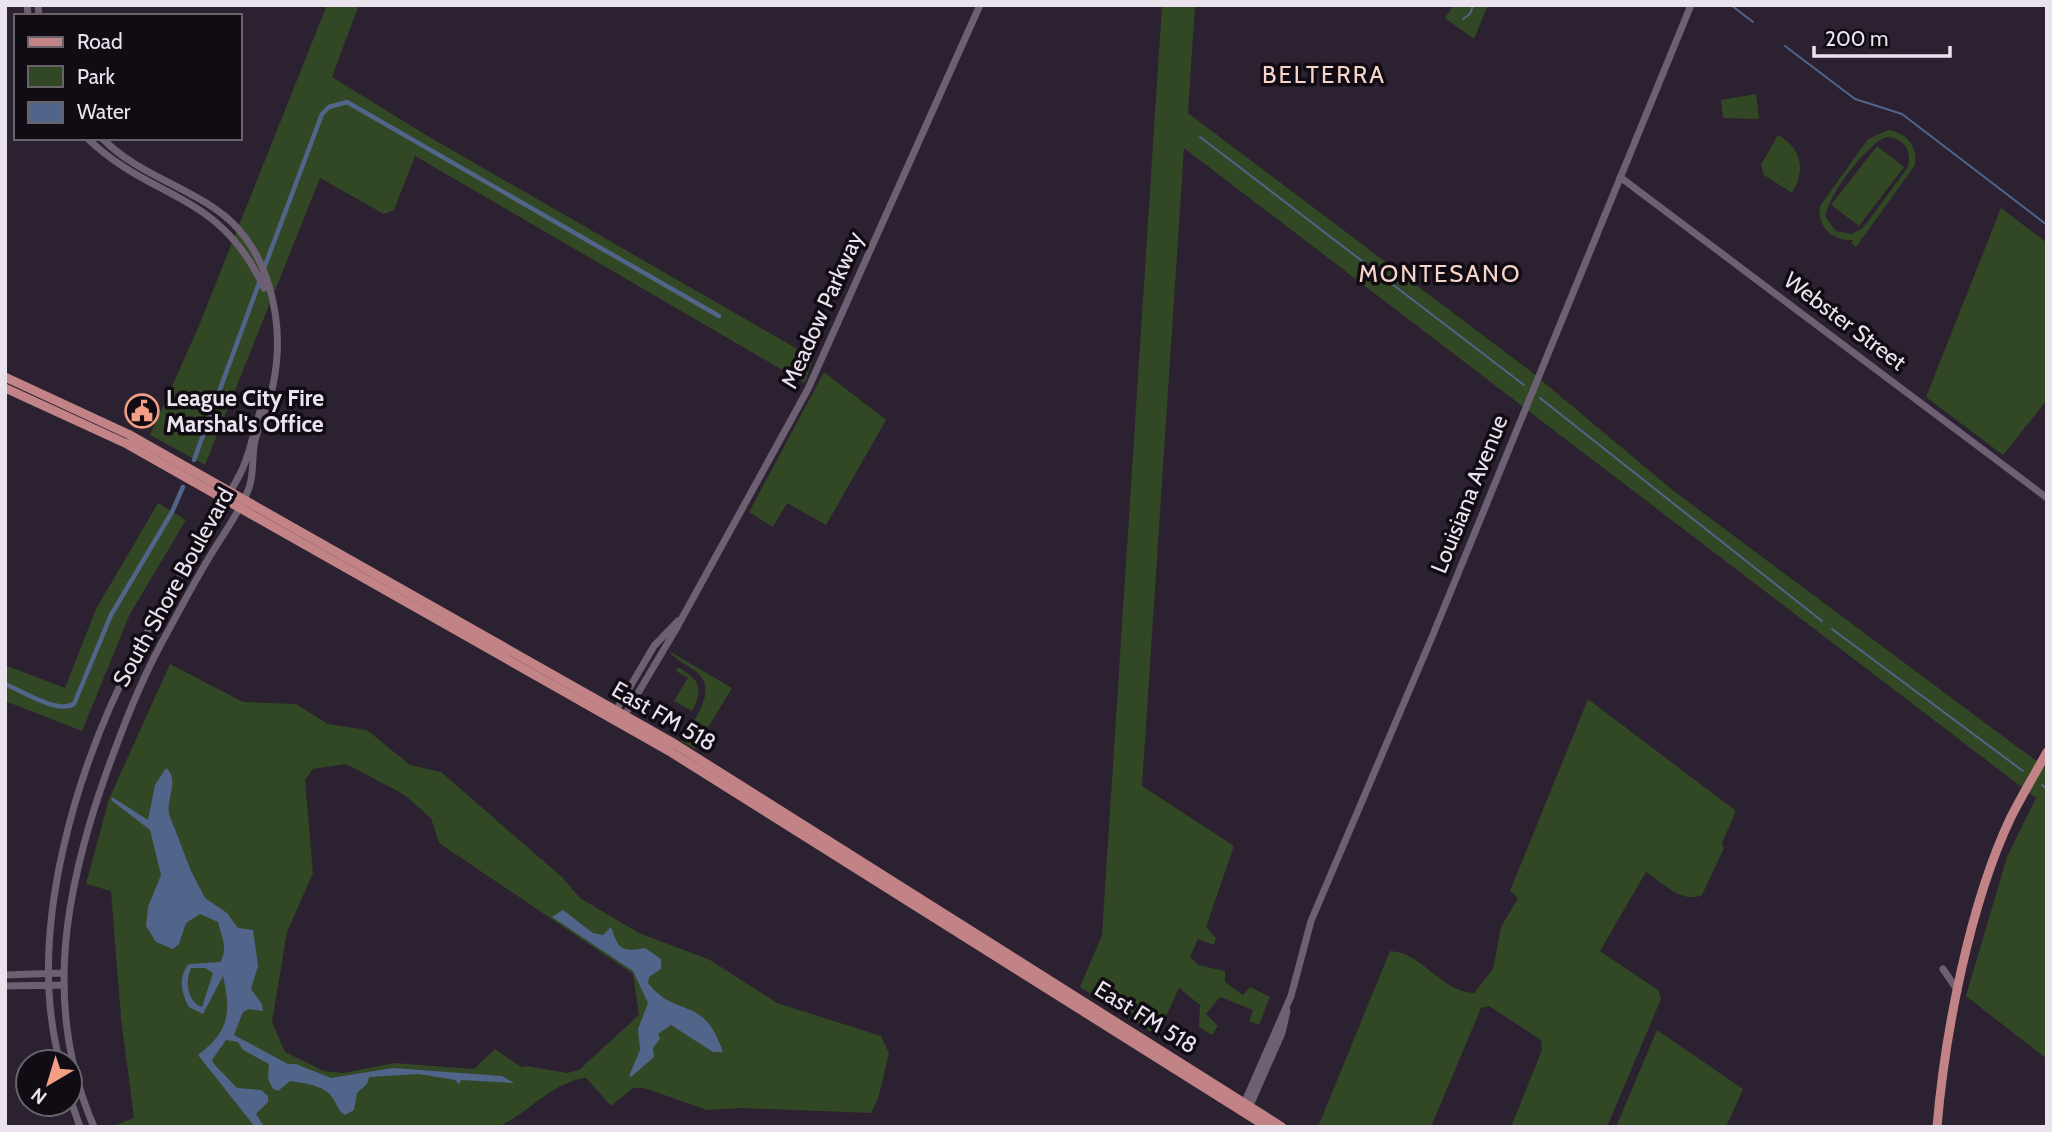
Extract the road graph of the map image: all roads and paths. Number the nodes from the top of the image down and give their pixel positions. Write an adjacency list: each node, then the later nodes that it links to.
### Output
1 (980, 5): 15 (street, Meadow Parkway)
2 (1691, 5): 5 (street, Louisiana Avenue)
3 (90, 140): 6 (street, South Shore Boulevard)
4 (105, 140): 6 (street, South Shore Boulevard)
5 (1620, 177): 11 (street, Webster Street); 30 (street, Louisiana Avenue)
6 (259, 268): 10 (street, South Shore Boulevard); 12 (street, South Shore Boulevard)
7 (5, 377): 9 (main road, East FM 518)
8 (5, 387): 9 (main road, East FM 518)
9 (125, 438): 10 (main road, East FM 518)
10 (227, 495): 12 (main road, East FM 518); 13 (main road, East FM 518); 16 (street, South Shore Boulevard)
11 (2047, 498)
12 (245, 500): 13 (street, South Shore Boulevard); 14 (main road, East FM 518)
13 (239, 509): 14 (main road, East FM 518); 18 (street, South Shore Boulevard)
14 (470, 632): 15 (main road, East FM 518)
15 (618, 717): 30 (main road, East FM 518)
16 (96, 746): 18 (street); 19 (street, South Shore Boulevard)
17 (2047, 752): 28 (main road)
18 (113, 753): 20 (street, South Shore Boulevard)
19 (52, 916): 20 (street); 23 (street, South Shore Boulevard)
20 (67, 917): 22 (street, South Shore Boulevard)
21 (1943, 969): 28 (street)
22 (63, 973): 23 (street); 26 (street, South Shore Boulevard)
23 (50, 974): 24 (street); 25 (street, South Shore Boulevard)
24 (5, 975)
25 (50, 985): 26 (street); 27 (street); 29 (street, South Shore Boulevard)
26 (64, 985): 31 (street, South Shore Boulevard)
27 (5, 986)
28 (1958, 991): 34 (main road)
29 (58, 1048)
30 (1245, 1108): 32 (main road, East FM 518); 33 (main road, East FM 518)
31 (94, 1127)
32 (1266, 1127)
33 (1282, 1127)
34 (1937, 1127)

